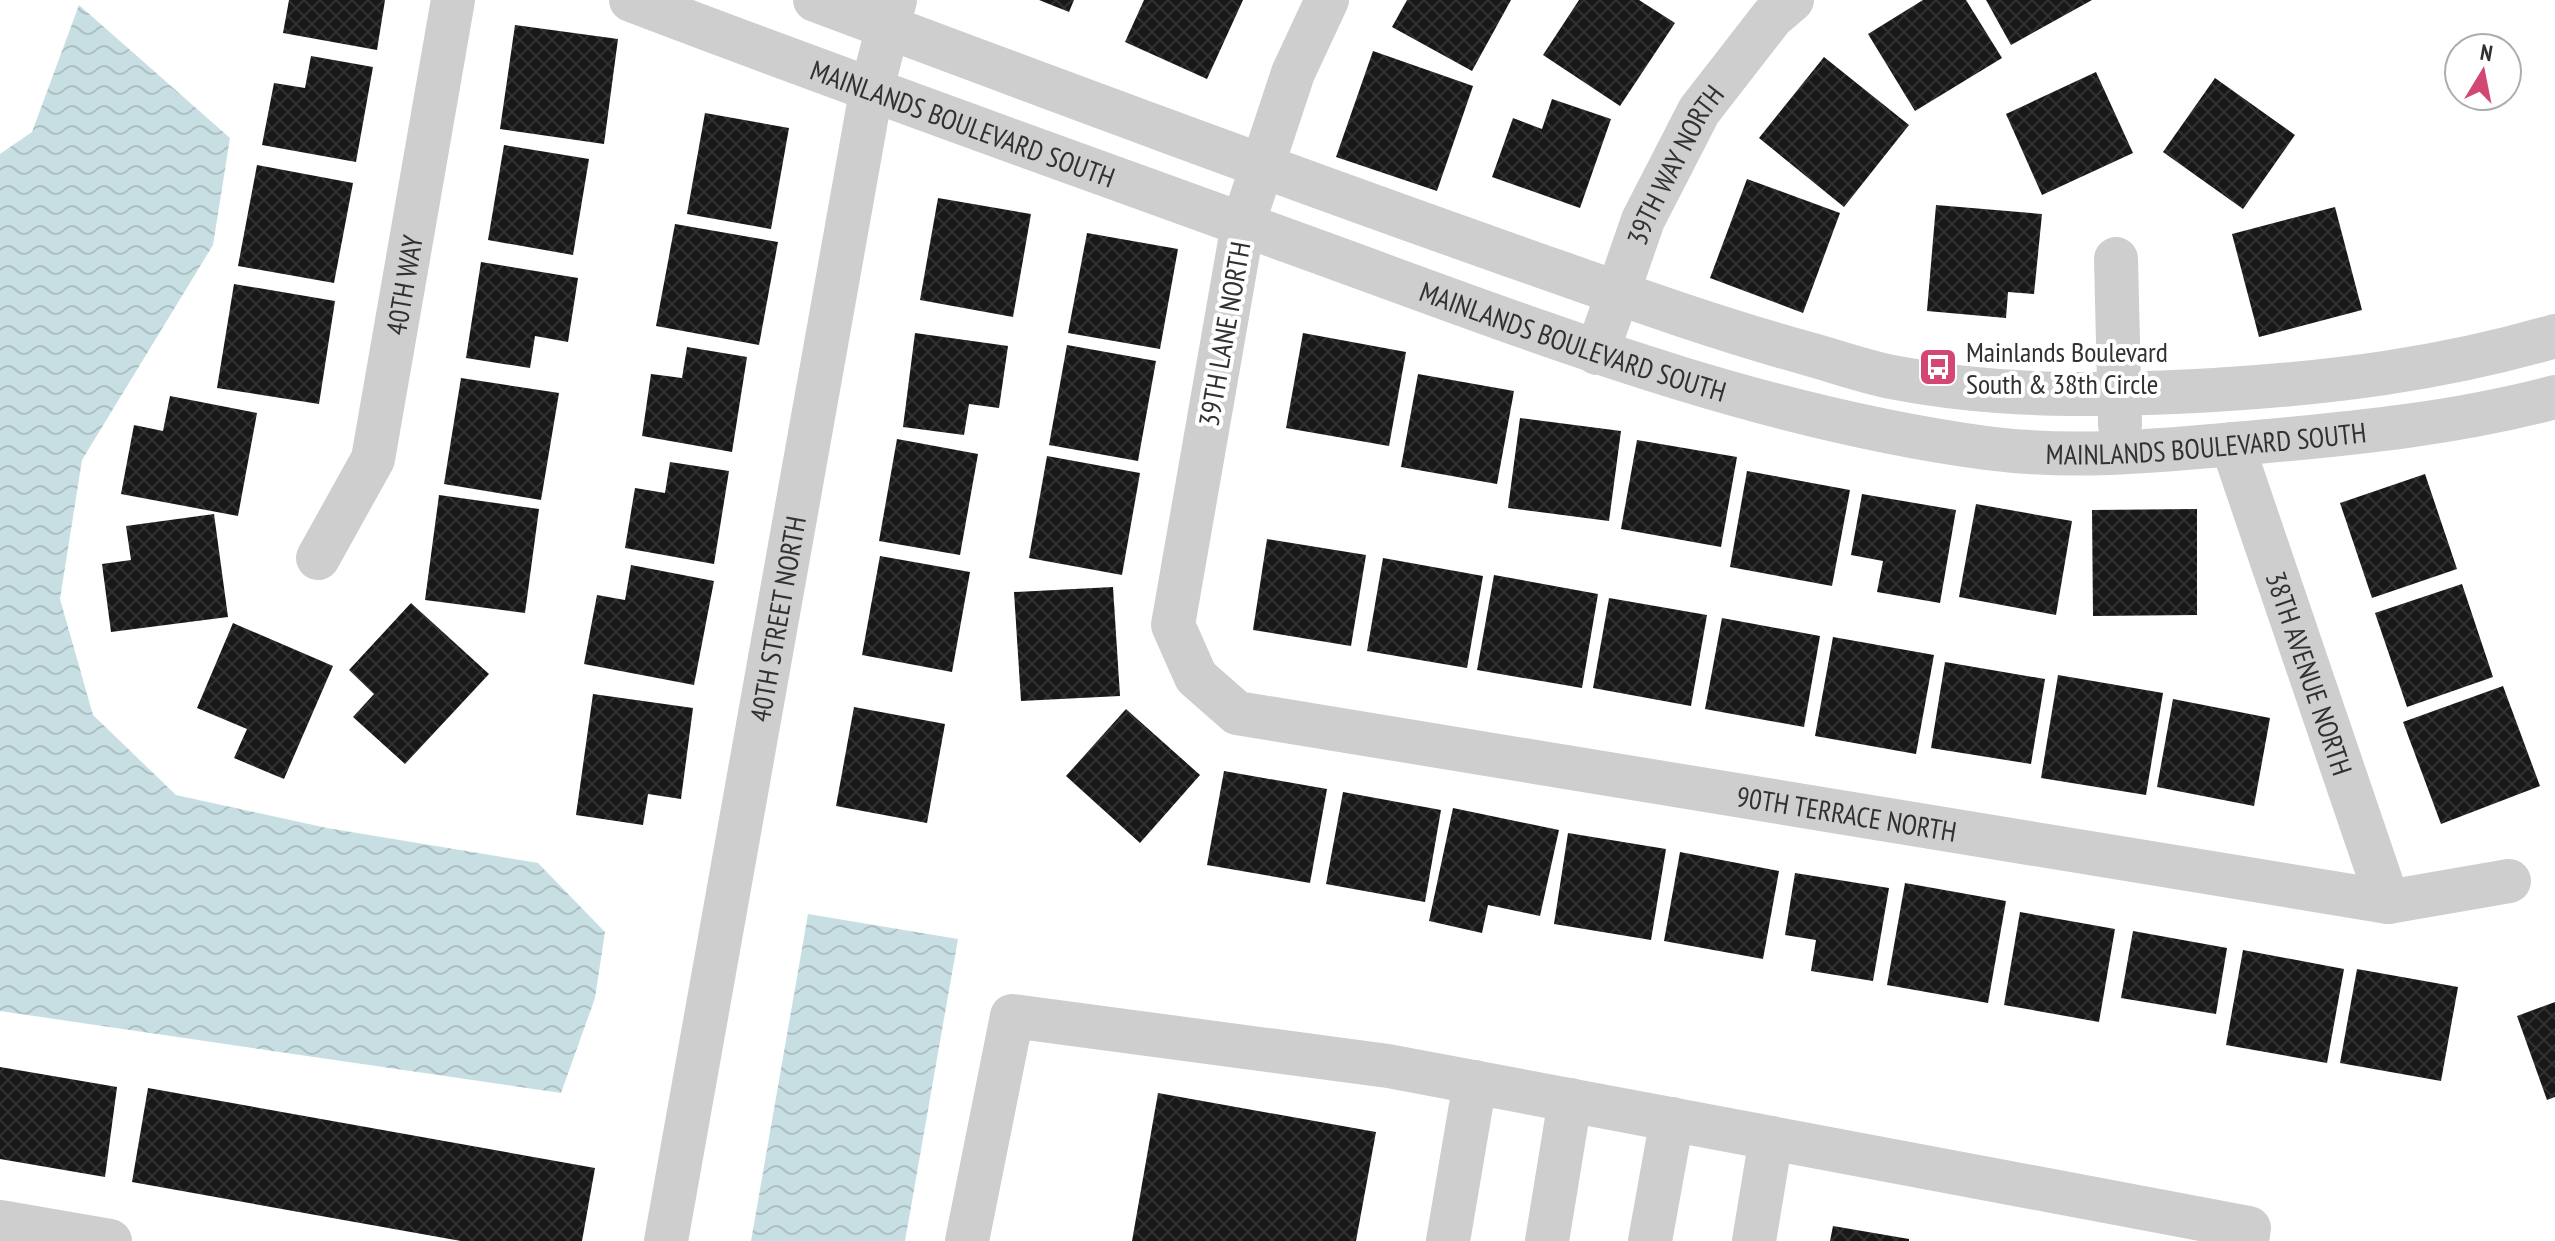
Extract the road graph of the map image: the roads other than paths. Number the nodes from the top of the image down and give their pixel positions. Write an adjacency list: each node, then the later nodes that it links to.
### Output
1 (453, 0): 18 (street, 40TH WAY)
2 (631, 0): 7 (street, MAINLANDS BOULEVARD SOUTH)
3 (815, 0): 6 (street, MAINLANDS BOULEVARD SOUTH)
4 (1327, 0): 8 (street, 39TH LANE NORTH)
5 (1792, 0): 11 (street, 39TH WAY NORTH)
6 (891, 14): 7 (street, 40TH STREET NORTH); 8 (street, MAINLANDS BOULEVARD SOUTH)
7 (871, 92): 9 (street, MAINLANDS BOULEVARD SOUTH); 28 (street, 40TH STREET NORTH)
8 (1261, 167): 9 (street, 39TH LANE NORTH); 11 (street, MAINLANDS BOULEVARD SOUTH)
9 (1243, 224): 13 (street, MAINLANDS BOULEVARD SOUTH); 19 (street, 39TH LANE NORTH)
10 (2116, 259): 14 (street)
11 (1618, 293): 13 (street, 39TH WAY NORTH); 14 (street, MAINLANDS BOULEVARD SOUTH)
12 (2555, 336): 14 (street, MAINLANDS BOULEVARD SOUTH)
13 (1597, 353): 17 (street, MAINLANDS BOULEVARD SOUTH)
14 (2120, 396): 17 (street)
15 (2555, 397): 16 (street, MAINLANDS BOULEVARD SOUTH)
16 (2232, 444): 17 (street, MAINLANDS BOULEVARD SOUTH); 21 (street, 38TH AVENUE NORTH)
17 (2121, 455)
18 (318, 558)
19 (1196, 677): 21 (street, 90TH TERRACE NORTH)
20 (2509, 881): 21 (street, 90TH TERRACE NORTH)
21 (2388, 902)
22 (1475, 1082): 23 (street); 29 (street); 30 (street)
23 (1570, 1100): 24 (street); 31 (street)
24 (1672, 1119): 25 (street); 32 (street)
25 (1771, 1138): 33 (street); 34 (street)
26 (27, 1231): 27 (street)
27 (110, 1241)
28 (666, 1241)
29 (967, 1241)
30 (1448, 1241)
31 (1547, 1241)
32 (1650, 1241)
33 (1754, 1241)
34 (2247, 1241)

